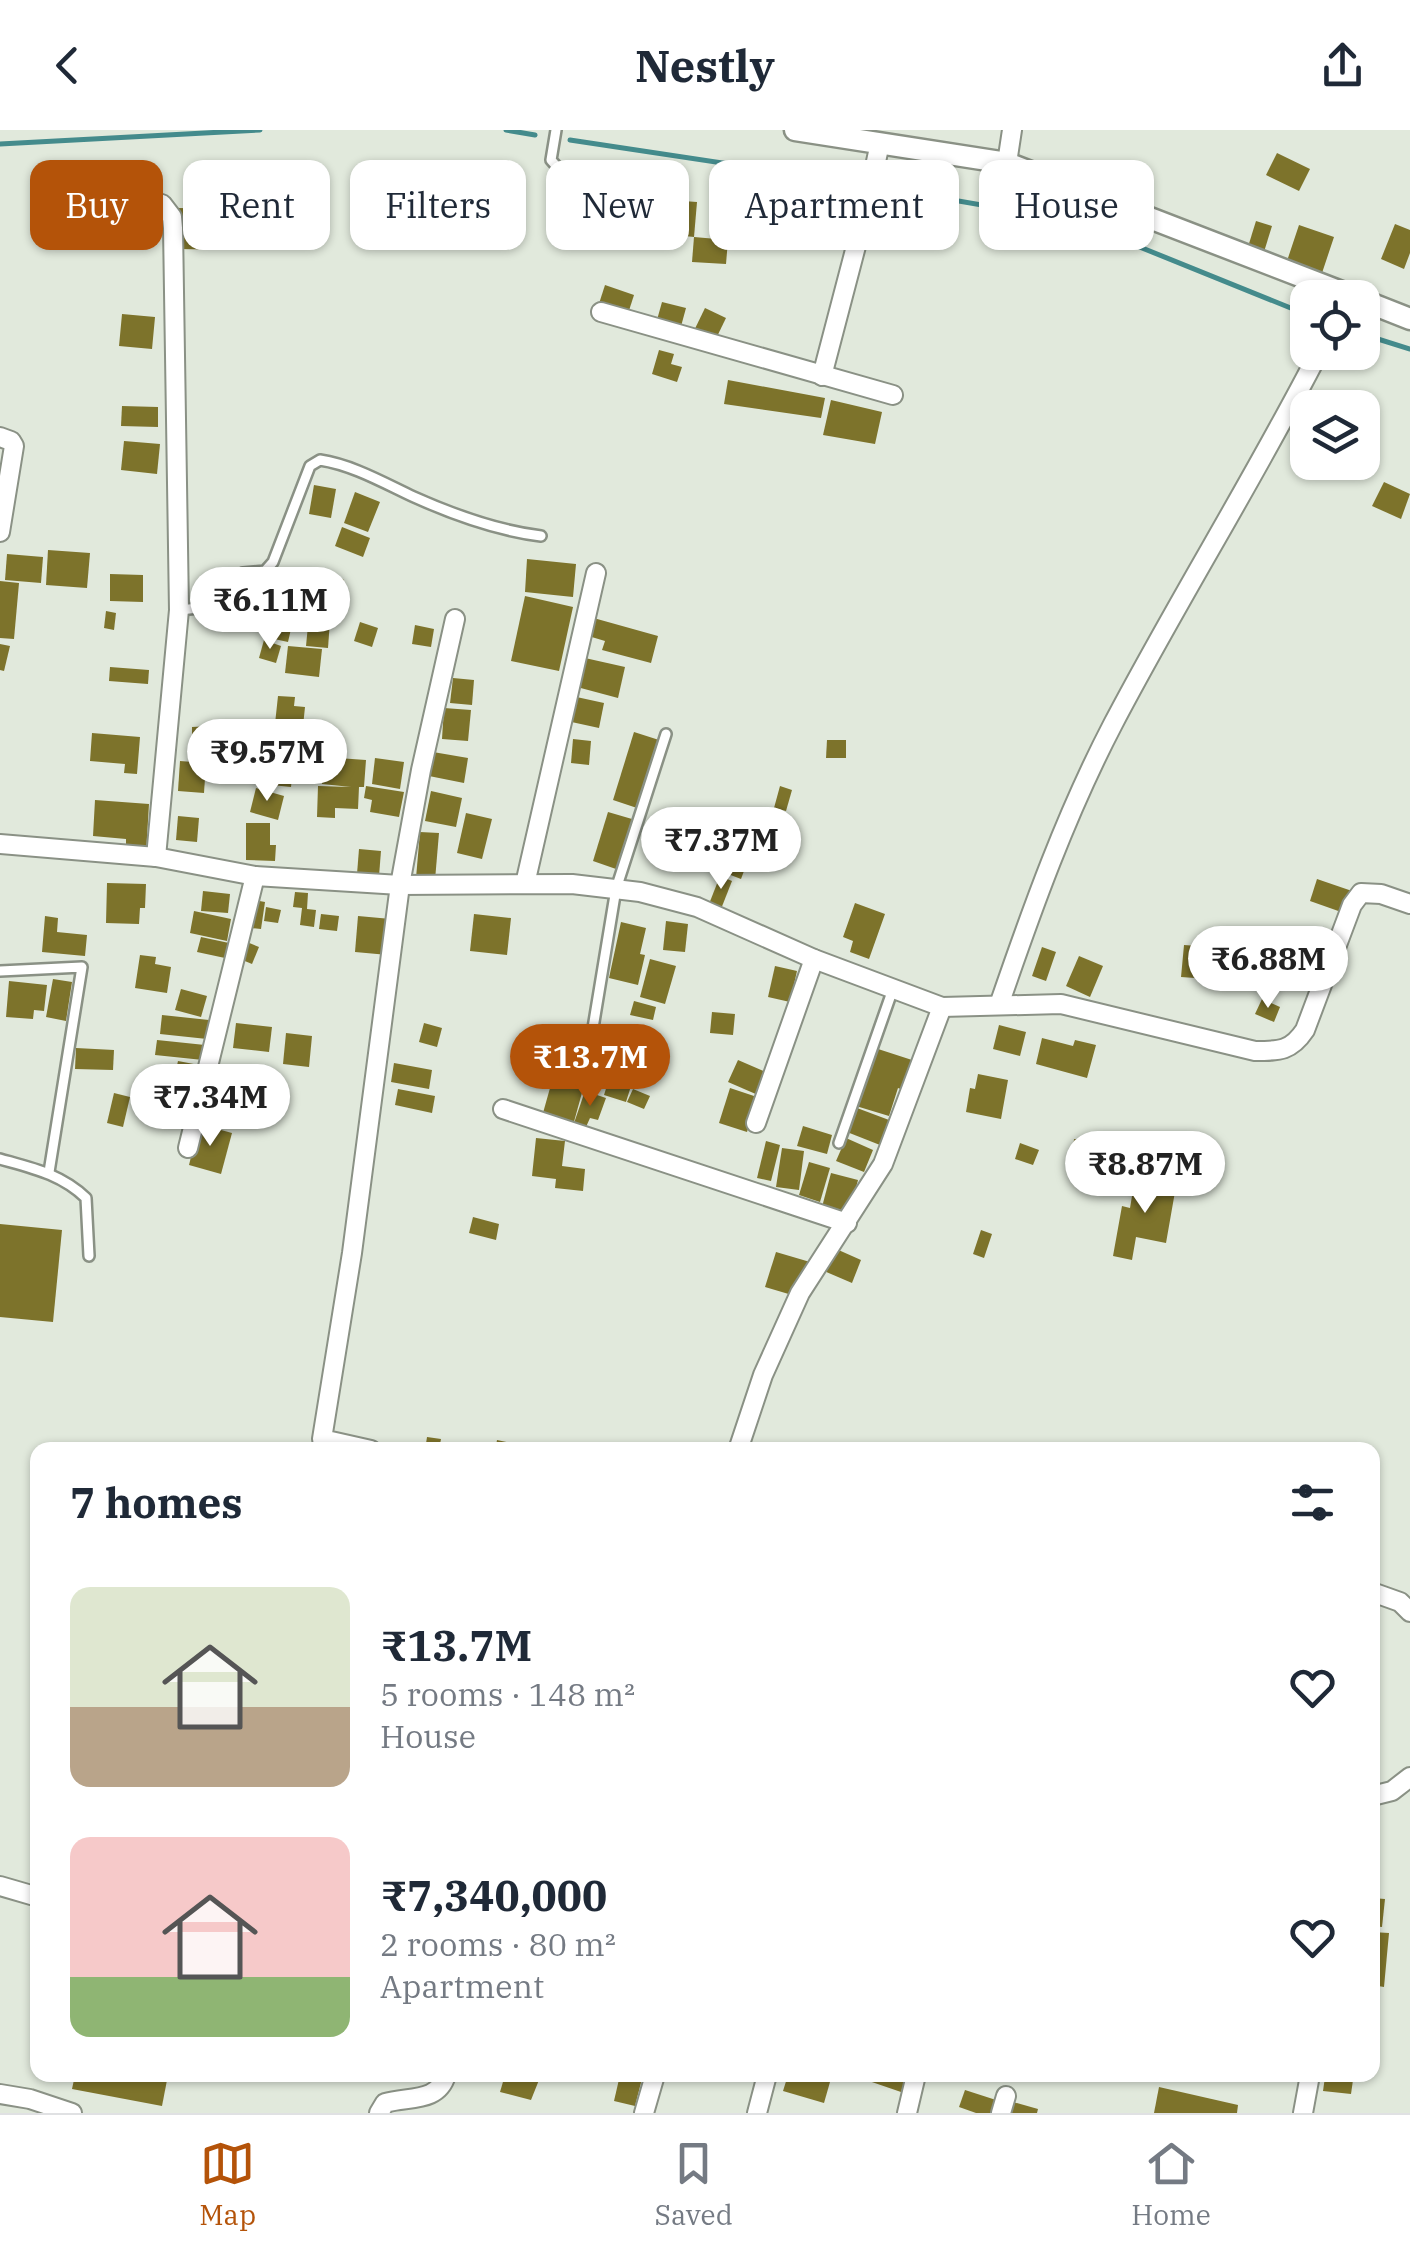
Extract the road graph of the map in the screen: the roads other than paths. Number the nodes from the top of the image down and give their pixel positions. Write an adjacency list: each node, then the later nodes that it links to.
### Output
1 (556, 130): 5 (lane)
2 (795, 130): 4 (street)
3 (1012, 130): 7 (street)
4 (880, 143): 6 (street); 15 (street)
5 (551, 160)
6 (987, 160)
7 (1007, 160)
8 (163, 205): 21 (street)
9 (1154, 220): 10 (street)
10 (1310, 280)
11 (1380, 307): 13 (street)
12 (601, 312): 15 (street)
13 (1410, 319)
14 (1310, 370): 34 (street)
15 (822, 376): 16 (street)
16 (892, 395)
17 (0, 437): 18 (street)
18 (0, 532)
19 (542, 536): 21 (lane)
20 (596, 573): 27 (street)
21 (180, 610): 25 (street)
22 (455, 619): 28 (street)
23 (666, 734): 29 (lane)
24 (0, 844): 25 (street)
25 (156, 857): 26 (street)
26 (255, 876): 28 (street); 40 (street)
27 (525, 884): 28 (street); 29 (street)
28 (400, 885): 45 (street)
29 (616, 889): 31 (street); 36 (lane)
30 (1410, 904): 34 (street)
31 (814, 959): 33 (street); 38 (street)
32 (0, 971): 42 (lane)
33 (893, 989): 35 (street); 39 (lane)
34 (998, 1004): 35 (street)
35 (942, 1007): 43 (street)
36 (592, 1034)
37 (503, 1110): 43 (street)
38 (756, 1123)
39 (839, 1143)
40 (188, 1148)
41 (0, 1159): 42 (lane)
42 (49, 1172): 44 (lane)
43 (847, 1223): 46 (street)
44 (89, 1256)
45 (321, 1442)
46 (741, 1442)
47 (1380, 1595): 48 (street)
48 (1410, 1612)
49 (1410, 1777): 50 (street)
50 (1380, 1794)
51 (0, 1886): 52 (street)
52 (30, 1895)
53 (444, 2082): 60 (street)
54 (653, 2082): 61 (street)
55 (765, 2082): 62 (street)
56 (914, 2082): 63 (street)
57 (1309, 2082): 64 (street)
58 (0, 2094): 59 (street)
59 (72, 2113)
60 (378, 2113)
61 (644, 2113)
62 (757, 2113)
63 (907, 2113)
64 (1303, 2113)

